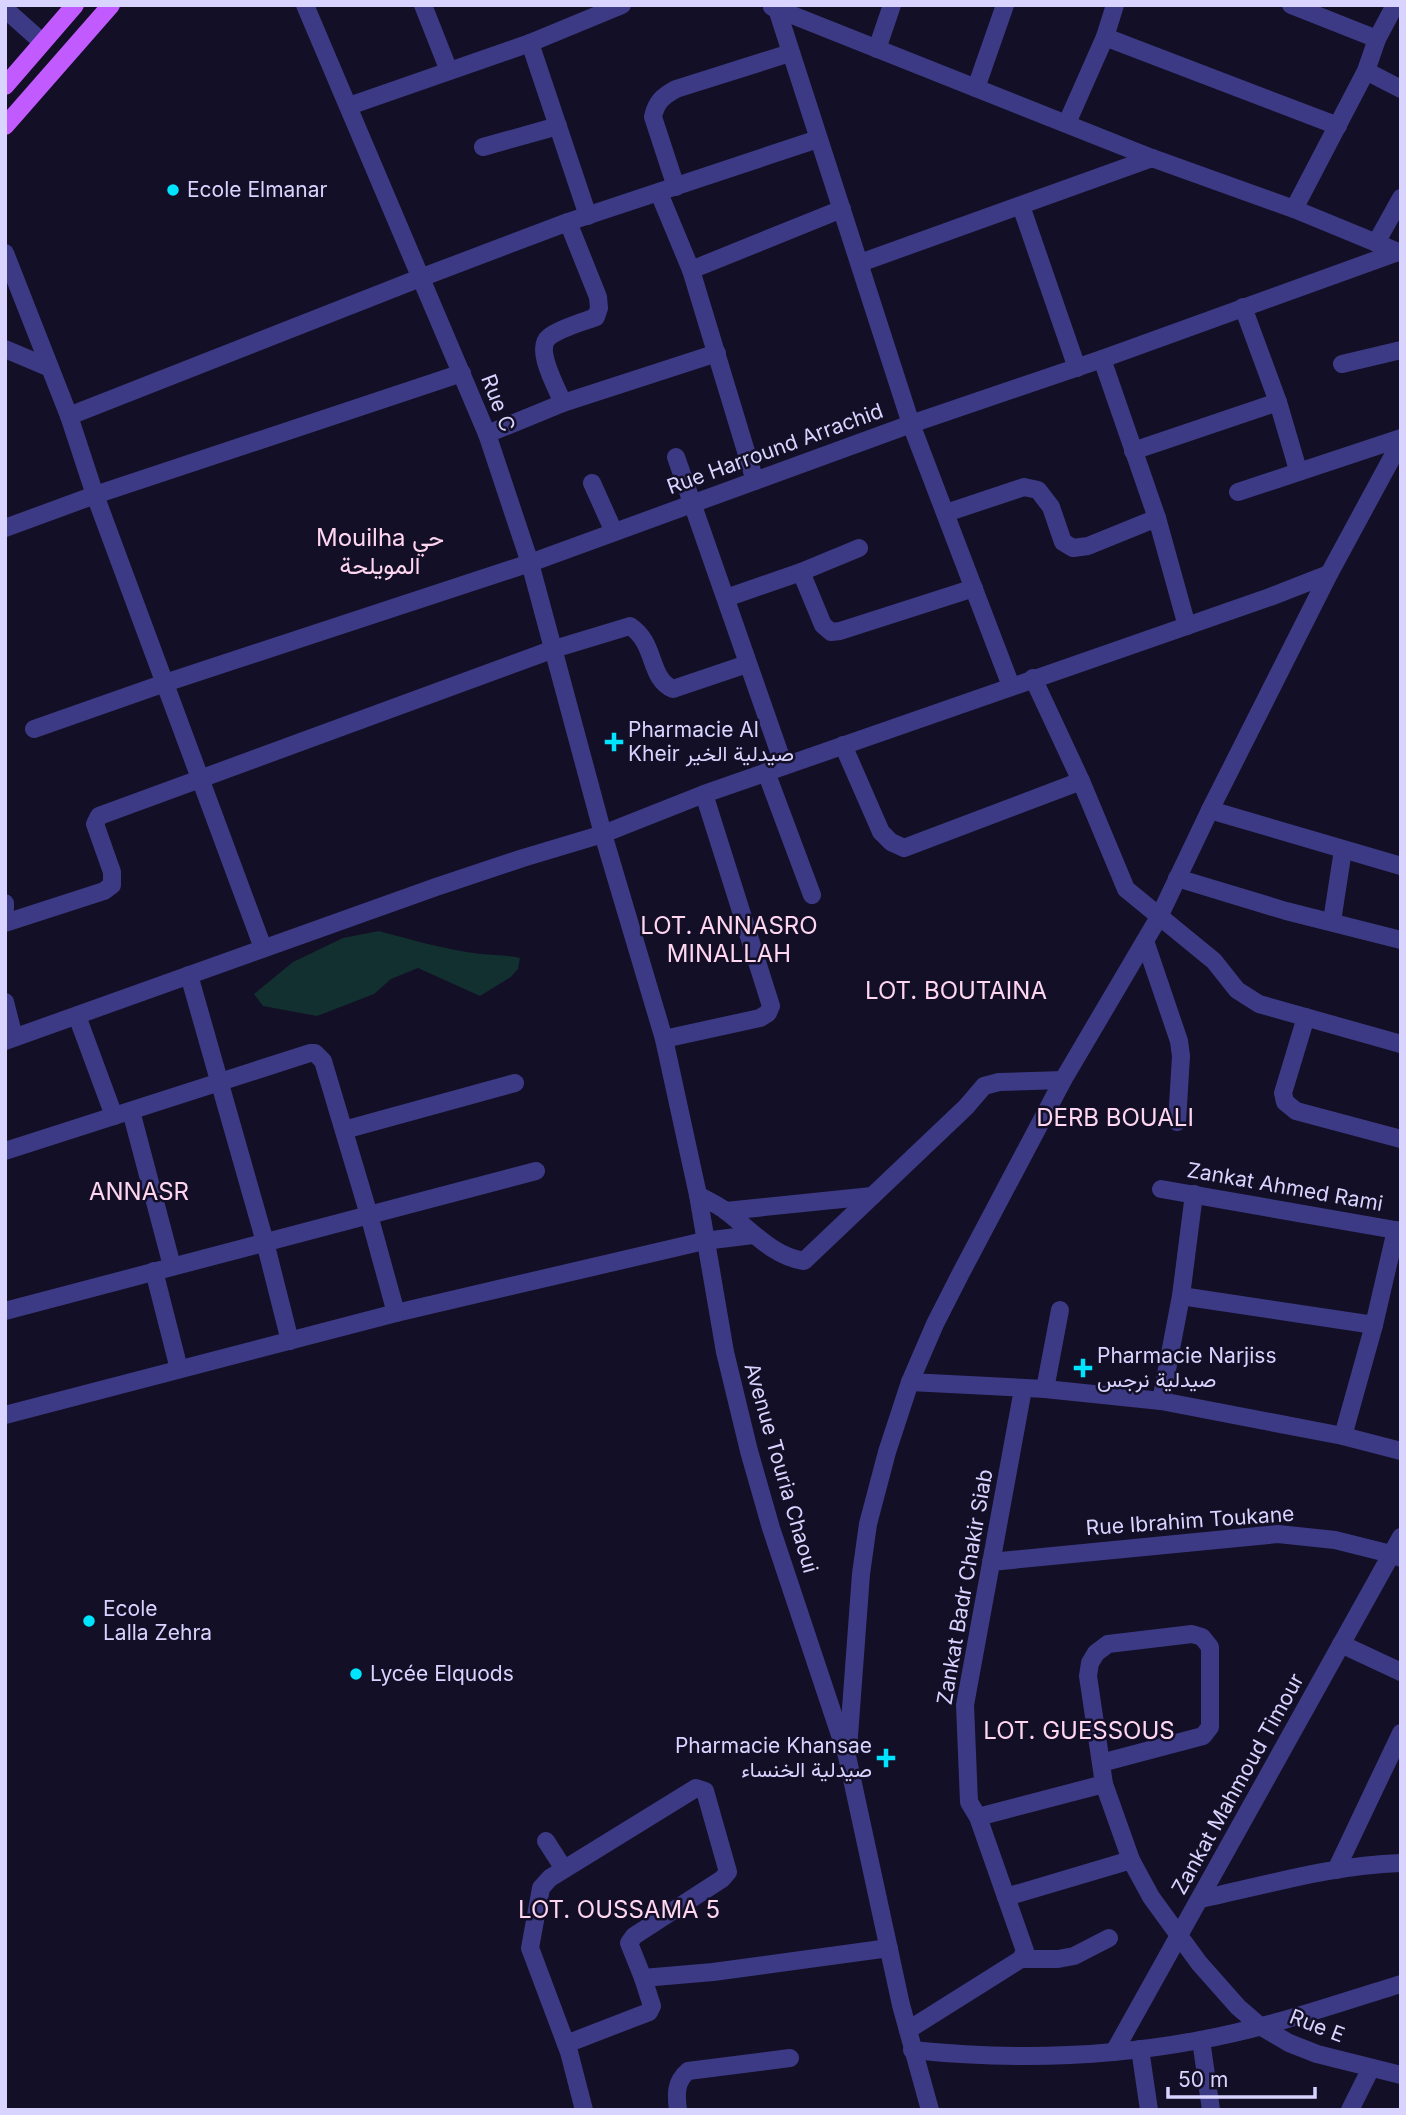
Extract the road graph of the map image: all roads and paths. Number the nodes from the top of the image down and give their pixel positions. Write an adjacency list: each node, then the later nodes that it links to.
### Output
1 (75, 5): 16 (main road)
2 (111, 5): 27 (main road)
3 (305, 5): 25 (street, Rue C)
4 (423, 5): 20 (street)
5 (622, 5): 17 (street)
6 (892, 5): 18 (street)
7 (1005, 5): 23 (street)
8 (1115, 5): 14 (street)
9 (1291, 5): 15 (street)
10 (1395, 5): 15 (street)
11 (772, 7): 13 (street); 19 (street)
12 (5, 9): 16 (street)
13 (803, 12): 18 (street)
14 (1105, 37): 26 (street); 29 (street)
15 (1377, 39): 21 (street)
16 (42, 42): 22 (main road)
17 (530, 43): 20 (street); 28 (street)
18 (877, 49): 23 (street)
19 (790, 53): 30 (street); 33 (street)
20 (449, 71): 25 (street)
21 (1366, 71): 24 (street); 29 (street)
22 (5, 86)
23 (976, 88): 26 (street)
24 (1401, 89)
25 (349, 106): 45 (street, Rue C)
26 (1067, 123): 32 (street)
27 (5, 126)
28 (558, 126): 31 (street); 38 (street)
29 (1338, 126): 37 (street)
30 (818, 139): 33 (street); 36 (street)
31 (483, 147)
32 (1152, 158): 35 (street); 37 (street)
33 (668, 190): 38 (street); 44 (street)
34 (1401, 198): 40 (street)
35 (1021, 206): 43 (street); 53 (street)
36 (842, 209): 43 (street); 44 (street)
37 (1294, 209): 40 (street)
38 (588, 216): 39 (street)
39 (568, 222): 45 (street); 56 (street)
40 (1376, 243): 42 (street)
41 (5, 253): 52 (street)
42 (1399, 253): 46 (street, Rue Harround Arrachid)
43 (860, 263): 58 (street)
44 (691, 270): 49 (street)
45 (419, 278): 54 (street, Rue C); 57 (street)
46 (1243, 307): 50 (street, Rue Harround Arrachid); 55 (street)
47 (5, 349): 52 (street)
48 (1401, 349): 51 (street)
49 (717, 353): 56 (street); 64 (street)
50 (1102, 359): 53 (street, Rue Harround Arrachid); 61 (street)
51 (1342, 364)
52 (50, 368): 57 (street)
53 (1077, 368): 58 (street, Rue Harround Arrachid)
54 (462, 373): 59 (street, Rue C); 67 (street)
55 (1279, 402): 61 (street); 63 (street)
56 (563, 403): 59 (street)
57 (69, 416): 67 (street)
58 (911, 424): 64 (street, Rue Harround Arrachid); 69 (street)
59 (486, 434): 74 (street, Rue C)
60 (1401, 440): 63 (street); 76 (street)
61 (1133, 451): 70 (street)
62 (676, 457): 68 (street)
63 (1298, 470): 66 (street)
64 (755, 481): 68 (street, Rue Harround Arrachid)
65 (592, 483): 72 (street)
66 (1238, 492)
67 (95, 495): 71 (street); 83 (street)
68 (692, 504): 72 (street, Rue Harround Arrachid); 78 (street)
69 (946, 513): 70 (street); 77 (street)
70 (1157, 518): 79 (street)
71 (5, 528)
72 (614, 532): 74 (street, Rue Harround Arrachid)
73 (859, 548): 75 (street)
74 (530, 563): 80 (street, Rue C); 83 (street, Rue Harround Arrachid)
75 (801, 572): 77 (street); 78 (street)
76 (1329, 574): 79 (street); 92 (street)
77 (974, 588): 84 (street)
78 (726, 598): 81 (street)
79 (1187, 626): 82 (street)
80 (555, 649): 81 (street); 89 (street); 93 (street, Rue C)
81 (747, 664): 87 (street)
82 (1033, 678): 84 (street); 90 (street)
83 (165, 683): 85 (street, Rue Harround Arrachid); 89 (street)
84 (1011, 686): 86 (street)
85 (34, 729)
86 (844, 745): 87 (street); 90 (street)
87 (784, 766): 88 (street)
88 (766, 772): 91 (street); 97 (street)
89 (199, 778): 102 (street); 105 (street)
90 (1081, 781): 100 (street)
91 (704, 794): 93 (street); 111 (street)
92 (1210, 810): 94 (street); 96 (street)
93 (603, 834): 105 (street); 111 (street, Avenue Touria Chaoui)
94 (1343, 850): 95 (street); 101 (street)
95 (1401, 866)
96 (1177, 878): 100 (street); 101 (street)
97 (812, 895)
98 (5, 903): 99 (street)
99 (5, 909)
100 (1159, 917): 104 (street); 109 (street)
101 (1332, 921): 103 (street)
102 (5, 923)
103 (1401, 940)
104 (1145, 941): 113 (street); 117 (street)
105 (263, 947): 106 (street)
106 (189, 975): 108 (street); 114 (street)
107 (5, 1002): 110 (street)
108 (76, 1016): 110 (street); 116 (street)
109 (1306, 1017): 112 (street); 119 (street)
110 (10, 1039)
111 (664, 1039): 124 (street, Avenue Touria Chaoui)
112 (1401, 1044)
113 (1063, 1080): 125 (street); 141 (street)
114 (221, 1082): 116 (street); 118 (street); 131 (street)
115 (515, 1083): 118 (street)
116 (122, 1114): 120 (street); 132 (street)
117 (1177, 1122)
118 (344, 1130): 127 (street)
119 (1401, 1139)
120 (5, 1151)
121 (536, 1171): 127 (street)
122 (1161, 1189): 123 (street, Zankat Ahmed Rami)
123 (1194, 1194): 128 (street, Zankat Ahmed Rami); 134 (street)
124 (698, 1195): 126 (street); 130 (street, Avenue Touria Chaoui)
125 (872, 1196): 126 (street); 129 (street)
126 (726, 1211): 129 (street)
127 (369, 1215): 131 (street); 137 (street)
128 (1398, 1231): 138 (street)
129 (753, 1235): 130 (street)
130 (704, 1241): 137 (street); 154 (street, Avenue Touria Chaoui)
131 (265, 1242): 132 (street); 139 (street)
132 (172, 1266): 133 (street)
133 (154, 1271): 136 (street); 140 (street)
134 (1181, 1296): 138 (street); 144 (street)
135 (1060, 1310): 143 (street)
136 (5, 1311)
137 (396, 1313): 139 (street)
138 (1374, 1325): 146 (street)
139 (290, 1340): 140 (street)
140 (179, 1369): 145 (street)
141 (910, 1382): 142 (street); 154 (street)
142 (1023, 1388): 143 (street); 150 (street, Zankat Badr Chakir Siab)
143 (1045, 1389): 144 (street)
144 (1161, 1401): 146 (street)
145 (5, 1415)
146 (1343, 1436): 147 (street)
147 (1401, 1451)
148 (1401, 1537): 149 (street, Zankat Mahmoud Timour)
149 (1396, 1556): 150 (street, Rue Ibrahim Toukane); 151 (street, Zankat Mahmoud Timour)
150 (991, 1562): 157 (street, Zankat Badr Chakir Siab)
151 (1341, 1644): 152 (street); 164 (street, Zankat Mahmoud Timour)
152 (1401, 1672)
153 (1401, 1733): 162 (street)
154 (847, 1756): 167 (street, Avenue Touria Chaoui)
155 (1101, 1763): 155 (street, Rue E); 156 (street, Rue E)
156 (1104, 1784): 157 (street); 159 (street, Rue E)
157 (978, 1816): 163 (street, Zankat Badr Chakir Siab)
158 (546, 1841): 161 (street)
159 (1131, 1860): 163 (street); 165 (street, Rue E)
160 (1401, 1863): 162 (street)
161 (564, 1869): 169 (street); 174 (street)
162 (1336, 1870): 164 (street)
163 (1006, 1897): 168 (street, Zankat Badr Chakir Siab)
164 (1201, 1899): 165 (street, Zankat Mahmoud Timour)
165 (1179, 1936): 171 (street, Rue E); 177 (street, Zankat Mahmoud Timour)
166 (1109, 1938): 168 (street)
167 (889, 1948): 169 (street); 172 (street, Avenue Touria Chaoui)
168 (1023, 1955): 172 (street)
169 (643, 1978): 174 (street)
170 (1401, 1984): 171 (street)
171 (1260, 2026): 173 (street); 179 (street, Rue E)
172 (908, 2030): 176 (street, Avenue Touria Chaoui)
173 (1201, 2040): 175 (street); 185 (street)
174 (566, 2044): 181 (street)
175 (1140, 2049): 177 (street); 184 (street)
176 (912, 2050): 177 (street); 183 (street, Avenue Touria Chaoui)
177 (1114, 2052)
178 (790, 2058): 182 (street)
179 (1371, 2068): 180 (street, Rue E); 186 (street)
180 (1401, 2076)
181 (584, 2110)
182 (678, 2110)
183 (930, 2110)
184 (1149, 2110)
185 (1211, 2110)
186 (1350, 2110)

